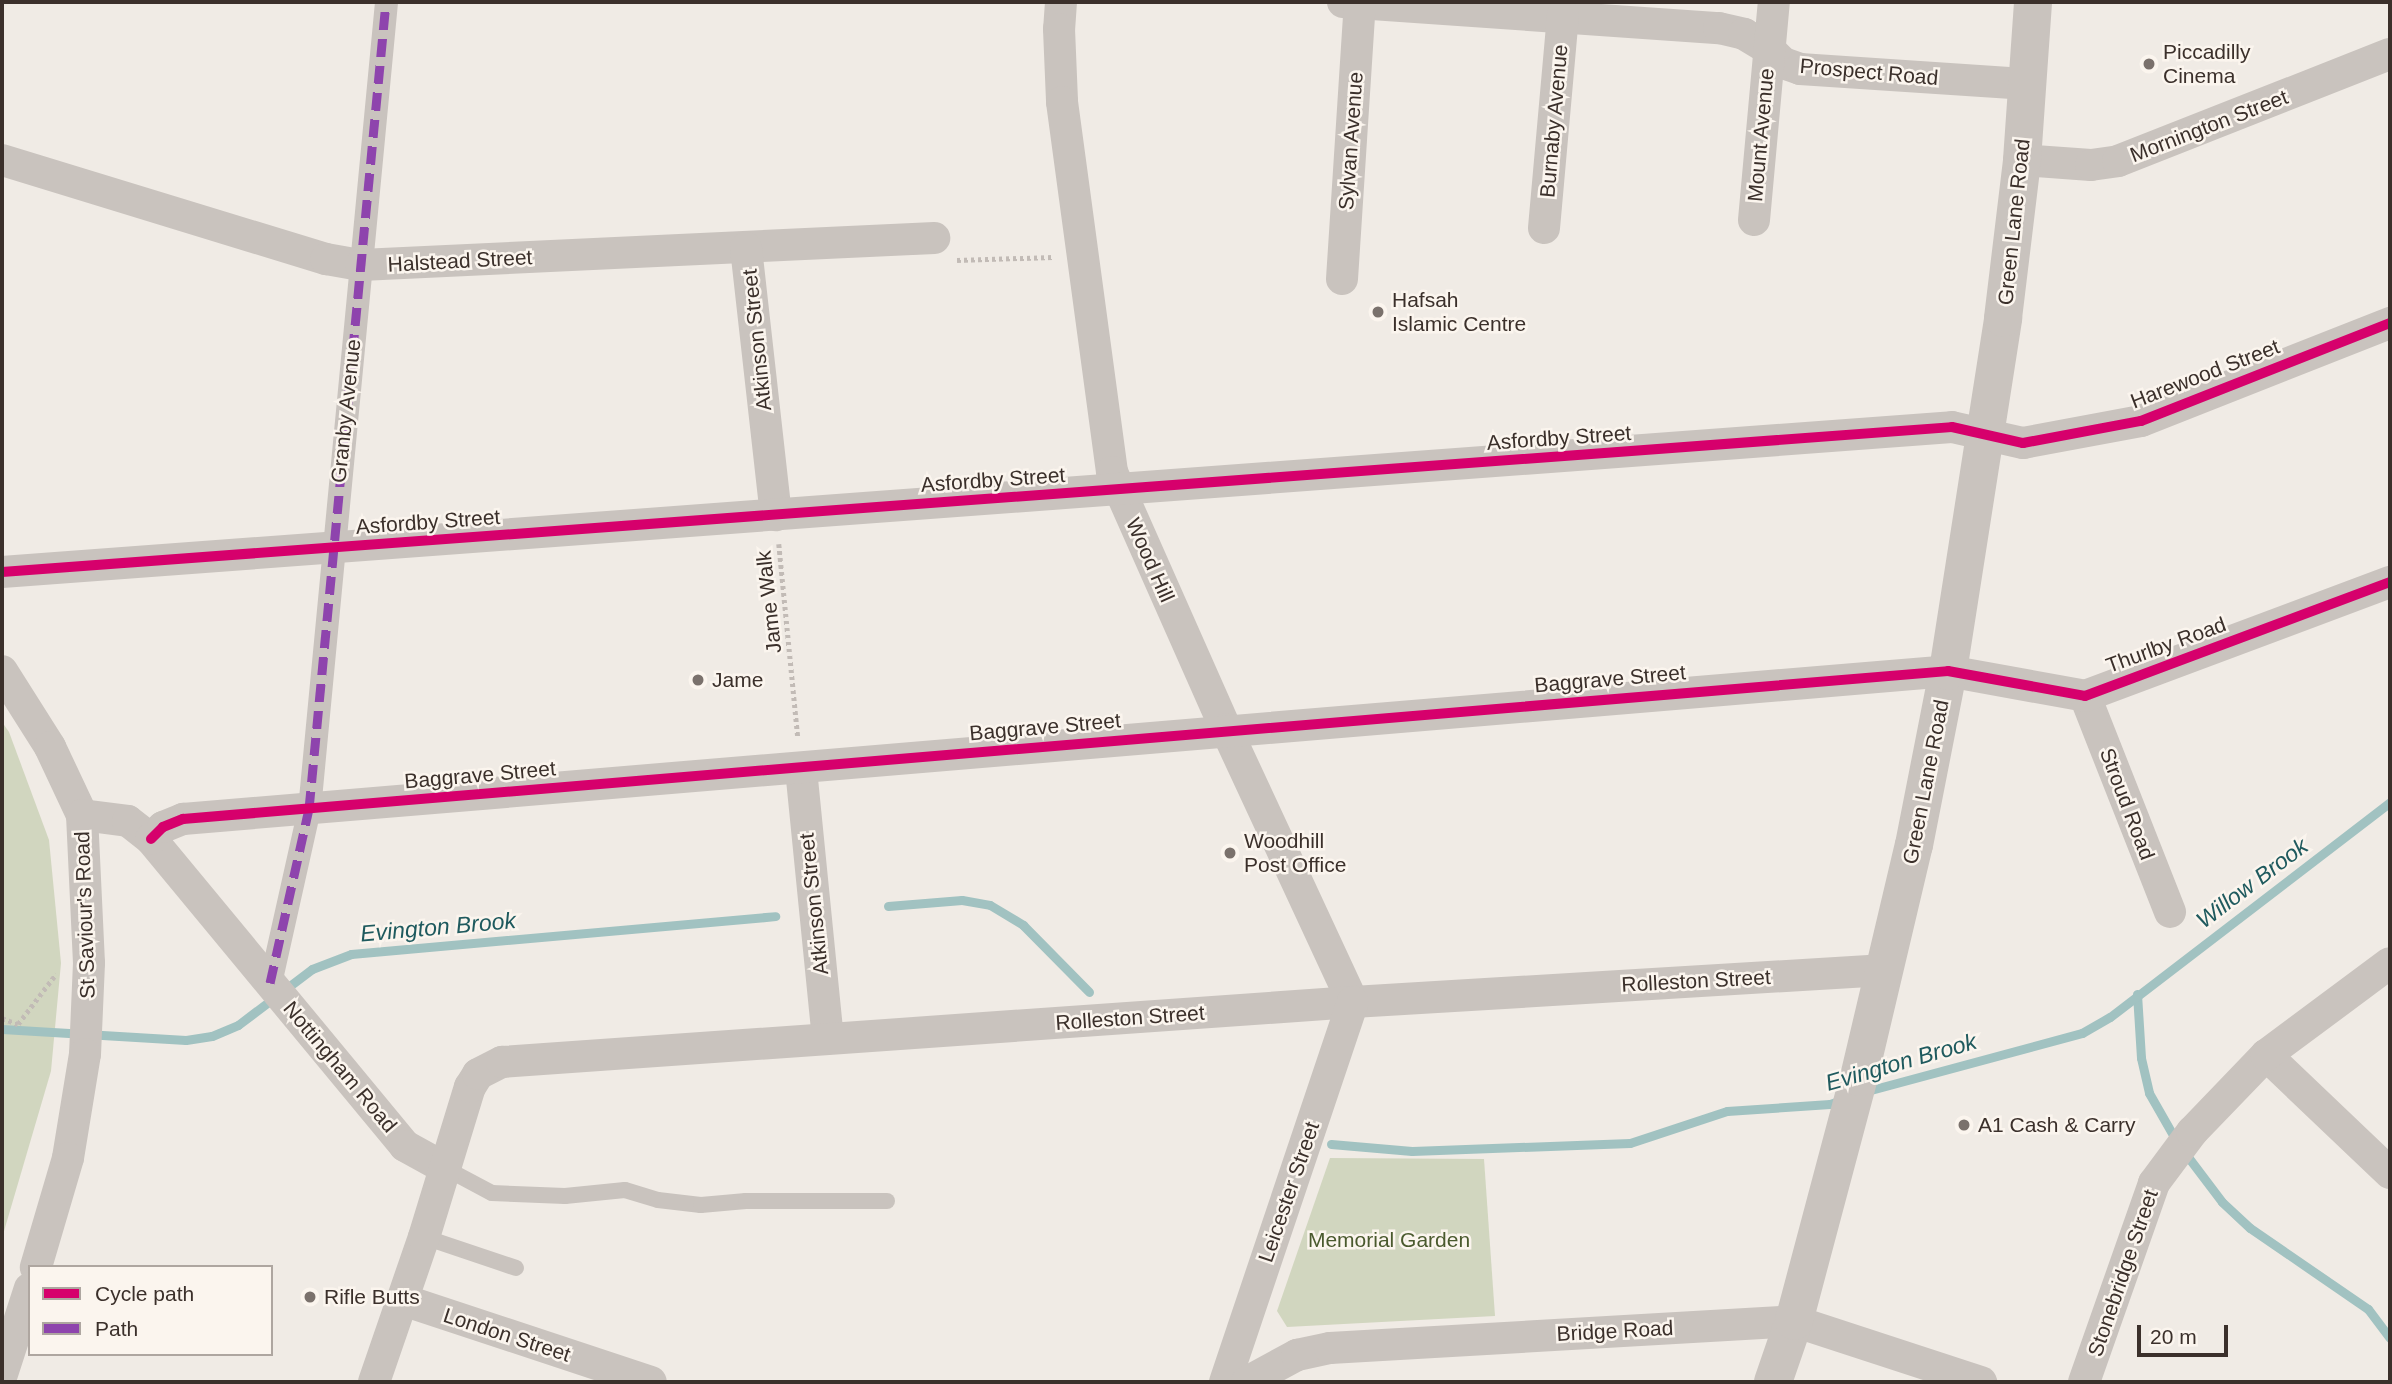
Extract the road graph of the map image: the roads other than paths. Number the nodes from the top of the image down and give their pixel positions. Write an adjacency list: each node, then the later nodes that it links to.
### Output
1 (386, 2): 16 (street, Granby Avenue)
2 (1061, 2): 20 (street, Wood Hill)
3 (1774, 2): 7 (street, Mount Avenue)
4 (2033, 2): 9 (street, Green Lane Road)
5 (1352, 3): 6 (street, Prospect Road); 17 (street, Sylvan Avenue)
6 (1563, 15): 7 (street, Prospect Road); 13 (street, Burnaby Avenue)
7 (1769, 49): 9 (street, Prospect Road); 12 (street, Mount Avenue)
8 (2390, 54): 11 (street, Mornington Street)
9 (2028, 84): 11 (street, Green Lane Road)
10 (2, 160): 16 (street, Halstead Street)
11 (2022, 160): 19 (street, Green Lane Road)
12 (1754, 220)
13 (1545, 228)
14 (934, 238): 15 (street, Halstead Street)
15 (746, 248): 16 (street, Halstead Street); 21 (street, Atkinson Street)
16 (361, 265): 22 (street, Granby Avenue)
17 (1342, 279)
18 (2390, 323): 19 (street, Harewood Street)
19 (1986, 437): 20 (street, Asfordby Street); 26 (street, Green Lane Road)
20 (1118, 491): 21 (street, Asfordby Street); 28 (street, Wood Hill)
21 (776, 515): 22 (street, Asfordby Street)
22 (332, 548): 23 (street, Asfordby Street); 30 (street, Granby Avenue)
23 (2, 572)
24 (2390, 582): 27 (street, Thurlby Road)
25 (2, 671): 31 (street, St Saviour's Road)
26 (1948, 671): 27 (street, Thurlby Road); 28 (street, Baggrave Street); 35 (street, Green Lane Road)
27 (2085, 696): 33 (street, Stroud Road)
28 (1226, 729): 29 (street, Baggrave Street); 37 (street, Wood Hill)
29 (801, 769): 30 (street, Baggrave Street); 38 (street, Atkinson Street)
30 (309, 809): 32 (street, Baggrave Street); 36 (street, Granby Avenue)
31 (82, 815): 32 (street, Nottingham Road); 44 (street, St Saviour's Road)
32 (151, 838): 36 (street, Nottingham Road)
33 (2170, 912)
34 (2390, 963): 39 (street, Stonebridge Street)
35 (1885, 970): 37 (street, Rolleston Street); 48 (street, Green Lane Road)
36 (279, 994): 41 (street, Nottingham Road)
37 (1353, 1002): 38 (street, Rolleston Street); 52 (street, Leicester Street)
38 (828, 1039): 41 (street, Rolleston Street)
39 (2266, 1055): 40 (street); 56 (street, Stonebridge Street)
40 (2387, 1166)
41 (443, 1167): 42 (lane); 43 (street)
42 (887, 1200)
43 (424, 1237): 45 (lane); 47 (street)
44 (37, 1265)
45 (516, 1268)
46 (28, 1294): 49 (street)
47 (402, 1300): 50 (street); 51 (street, London Street)
48 (1794, 1321): 53 (street, Bridge Road); 54 (street, Green Lane Road); 55 (street, Bridge Road)
49 (2, 1374)
50 (374, 1382)
51 (651, 1382)
52 (1225, 1382)
53 (1247, 1382)
54 (1773, 1382)
55 (1981, 1382)
56 (2084, 1382)

